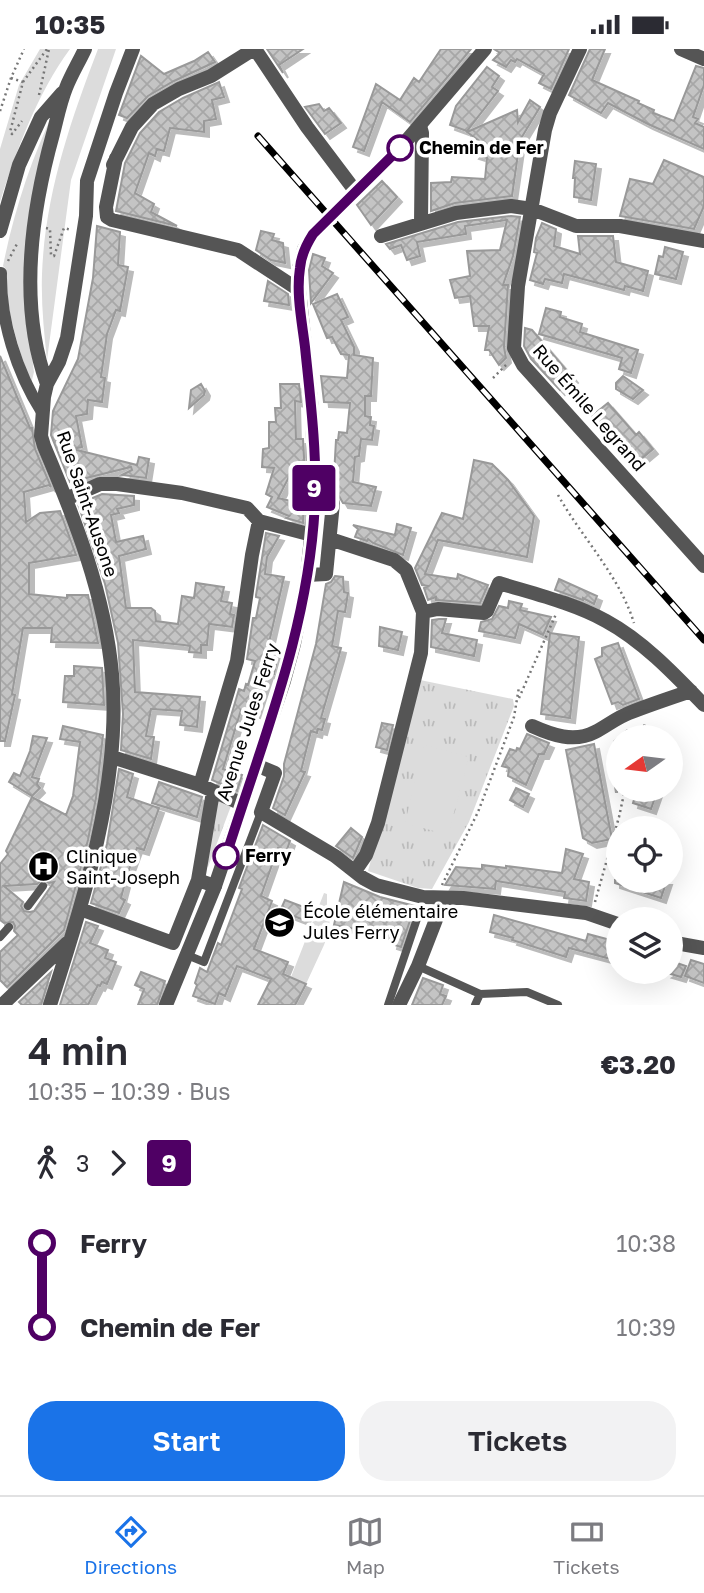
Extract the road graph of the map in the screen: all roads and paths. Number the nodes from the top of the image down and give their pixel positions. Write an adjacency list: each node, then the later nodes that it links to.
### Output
1 (24, 49): 10 (path)
2 (48, 49): 11 (path); 13 (path)
3 (85, 49): 12 (street)
4 (133, 49): 22 (street)
5 (254, 49): 19 (street); 20 (street)
6 (485, 49): 18 (street, Avenue Jules Ferry)
7 (580, 49): 21 (street, Rue Émile Legrand)
8 (681, 49): 9 (street)
9 (704, 59)
10 (11, 78): 11 (path); 16 (path)
11 (23, 82): 17 (path)
12 (66, 89): 14 (street); 24 (street)
13 (38, 95): 14 (path); 15 (path)
14 (55, 101): 25 (street)
15 (34, 104)
16 (0, 111)
17 (27, 113)
18 (420, 126): 20 (street, Avenue Jules Ferry); 23 (street)
19 (116, 158): 22 (street); 30 (street)
20 (354, 194): 30 (street, Avenue Jules Ferry, bridge)
21 (532, 209): 23 (street); 28 (street); 31 (street, Rue Émile Legrand)
22 (86, 216): 26 (street)
23 (421, 223): 27 (street)
24 (33, 227): 26 (path); 29 (path); 33 (street)
25 (0, 231)
26 (84, 231): 33 (street)
27 (381, 236)
28 (704, 241)
29 (1, 273): 34 (street)
30 (299, 290): 37 (street, Avenue Jules Ferry)
31 (517, 356): 32 (path); 41 (street, Rue Émile Legrand)
32 (493, 378)
33 (47, 384): 34 (street, Rue Saint-Ausone)
34 (42, 412): 36 (street, Rue Saint-Ausone)
35 (558, 495): 45 (path)
36 (66, 499): 38 (street); 51 (street, Rue Saint-Ausone)
37 (315, 500): 39 (street, Avenue Jules Ferry); 40 (street)
38 (259, 521): 39 (street); 53 (street)
39 (312, 535): 42 (street, Avenue Jules Ferry)
40 (330, 539): 42 (street); 44 (street)
41 (704, 566)
42 (307, 575): 52 (street, Avenue Jules Ferry)
43 (561, 602): 44 (street); 45 (street); 48 (path)
44 (423, 612): 58 (street)
45 (642, 646): 47 (street)
46 (519, 687): 48 (path)
47 (691, 691): 49 (street); 50 (street)
48 (518, 701): 62 (path)
49 (704, 705)
50 (532, 726)
51 (112, 757): 53 (street); 64 (street, Rue Saint-Ausone)
52 (256, 765): 56 (street, Avenue Jules Ferry); 57 (street)
53 (200, 785): 54 (street)
54 (213, 792): 56 (street); 59 (street)
55 (622, 802): 66 (path)
56 (242, 804): 61 (street, Avenue Jules Ferry)
57 (261, 812): 58 (street); 73 (lane)
58 (355, 871): 62 (street)
59 (198, 880): 61 (street); 64 (street)
60 (43, 886): 63 (lane)
61 (215, 886): 73 (street, Avenue Jules Ferry)
62 (440, 899): 65 (street); 66 (street)
63 (28, 906)
64 (80, 909): 70 (street, Rue Saint-Ausone)
65 (439, 914): 74 (street); 79 (lane)
66 (591, 915): 67 (street)
67 (606, 920)
68 (9, 927): 69 (lane)
69 (0, 937)
70 (69, 942): 76 (street); 77 (street, Rue Saint-Ausone)
71 (683, 944): 72 (street)
72 (704, 948)
73 (187, 955): 78 (street, Avenue Jules Ferry)
74 (418, 966): 75 (lane); 80 (street)
75 (480, 994): 81 (lane); 82 (lane)
76 (2, 1005)
77 (50, 1005)
78 (166, 1005)
79 (388, 1005)
80 (399, 1005)
81 (475, 1005)
82 (558, 1005)

